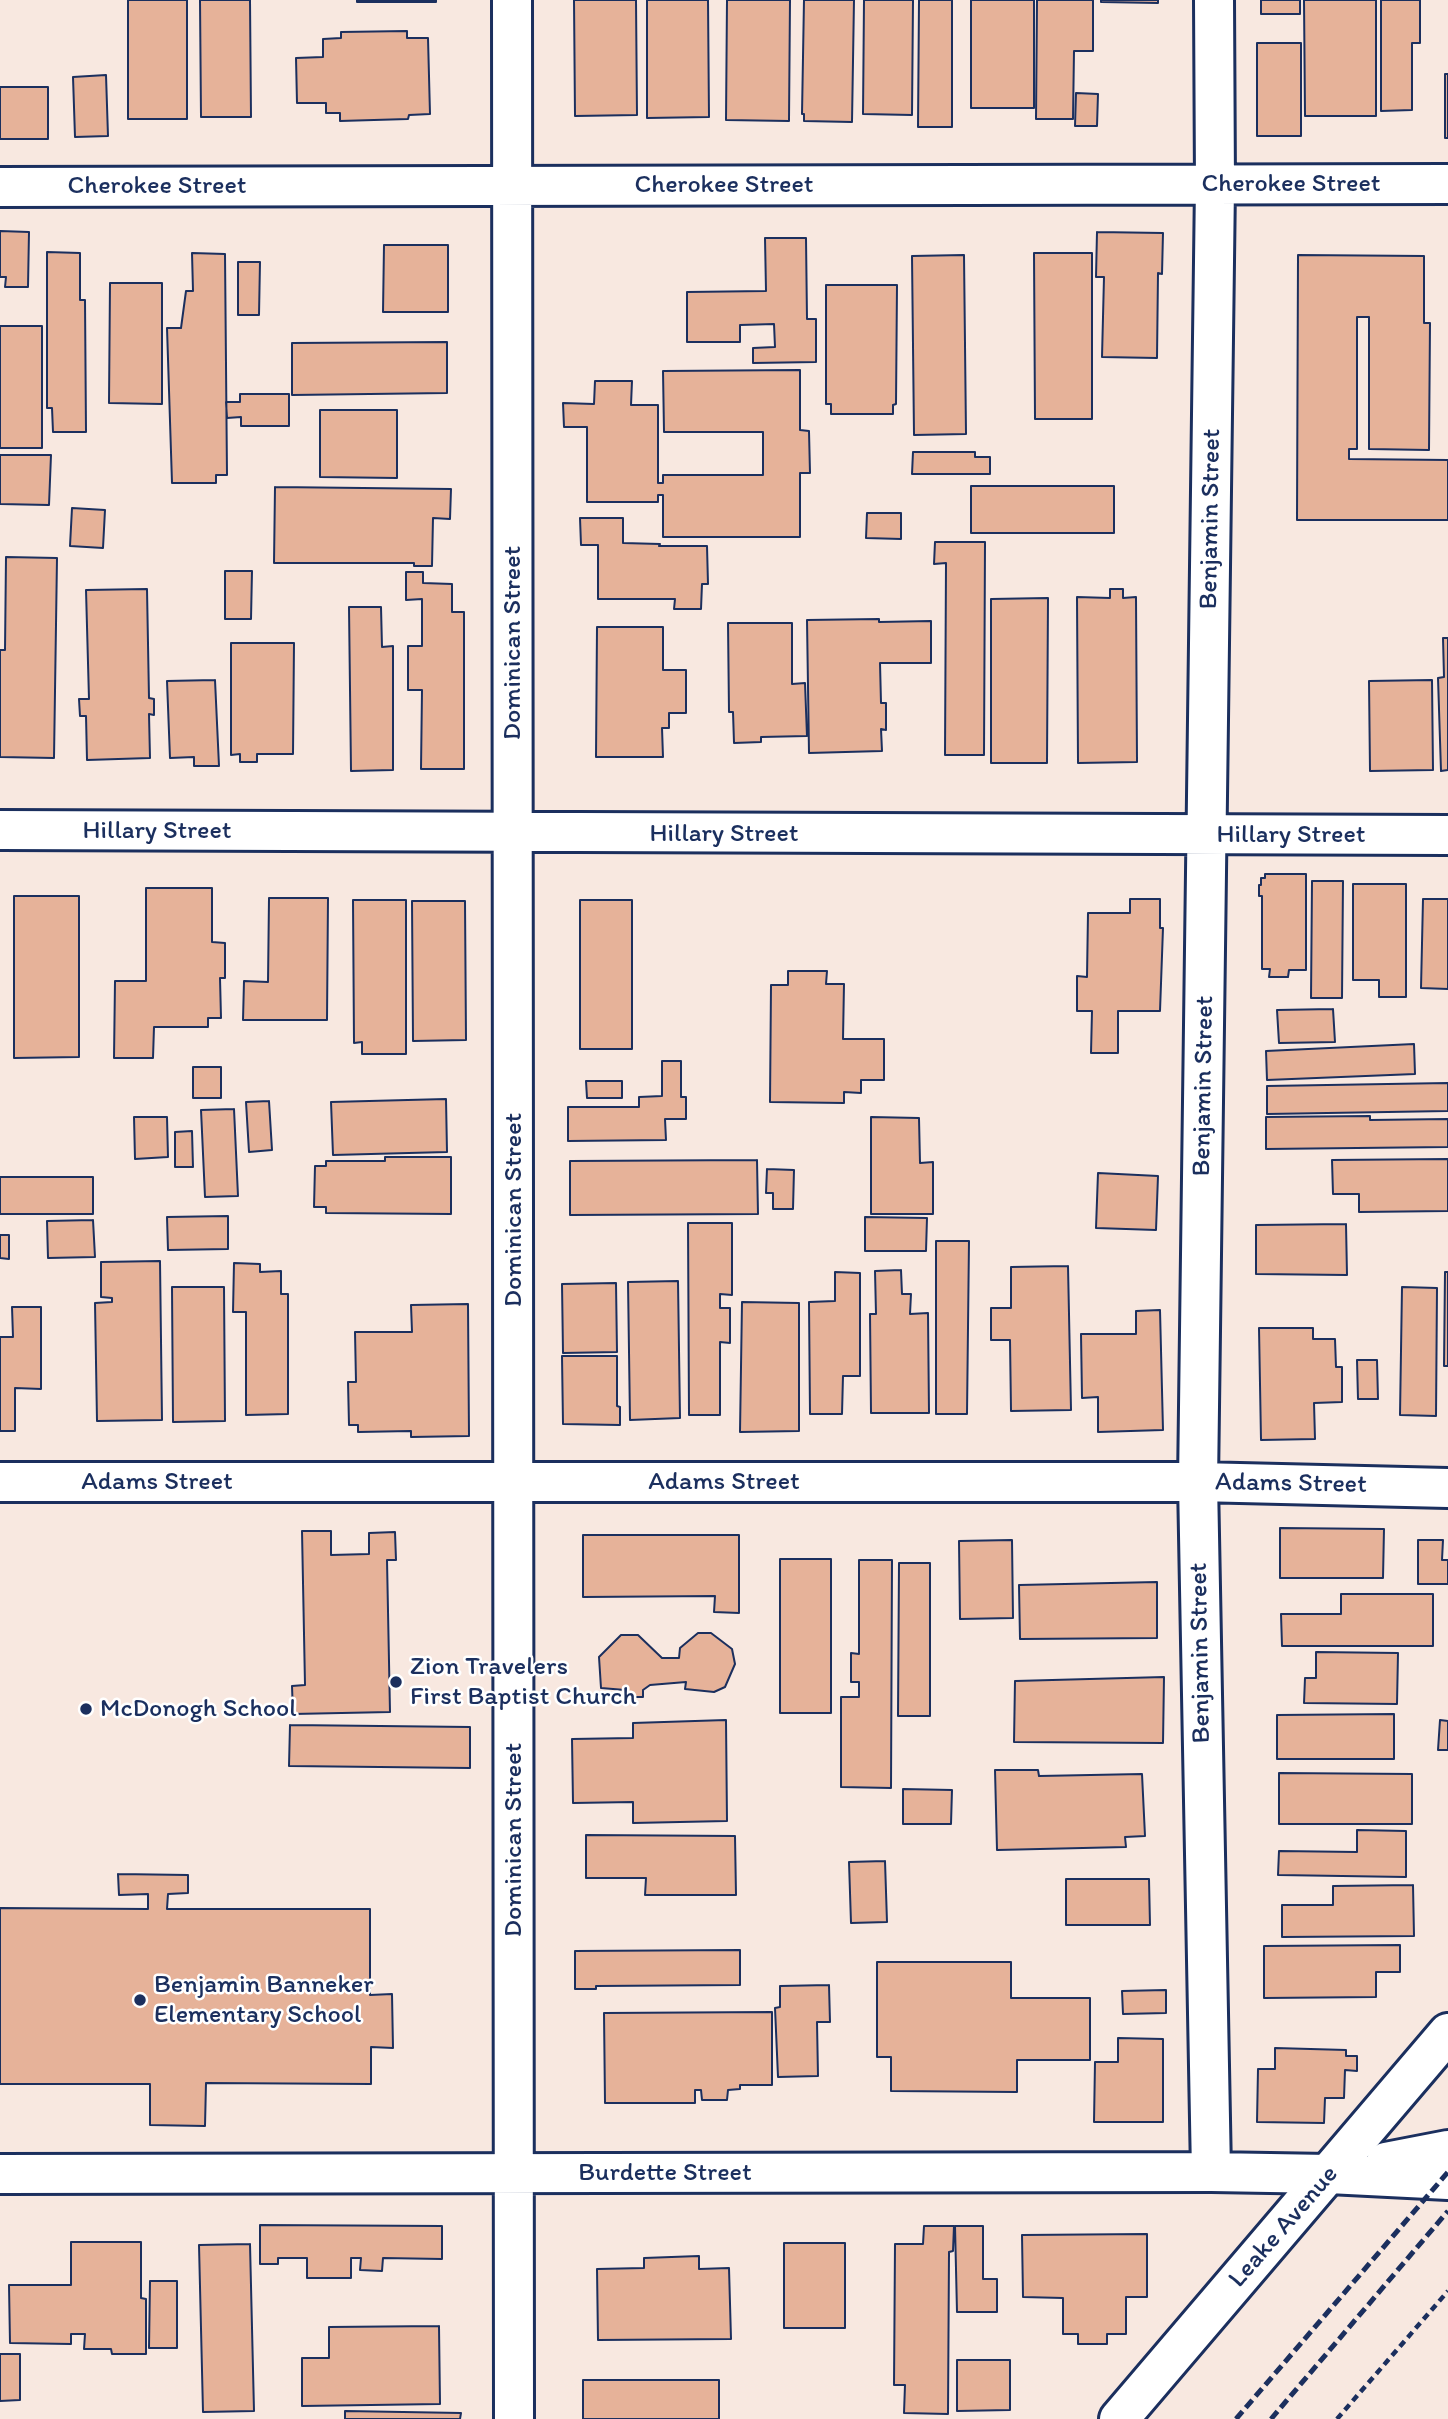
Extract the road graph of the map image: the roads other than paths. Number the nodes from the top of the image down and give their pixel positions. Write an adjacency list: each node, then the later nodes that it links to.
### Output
1 (512, 0): 5 (street, Dominican Street)
2 (1214, 0): 3 (street, Benjamin Street)
3 (1215, 184): 4 (street, Cherokee Street); 5 (street, Cherokee Street); 10 (street, Benjamin Street)
4 (1448, 184)
5 (513, 186): 6 (street, Cherokee Street); 8 (street, Dominican Street)
6 (0, 187)
7 (0, 830): 8 (street, Hillary Street)
8 (513, 833): 10 (street, Hillary Street); 12 (street, Dominican Street)
9 (1448, 835): 10 (street, Hillary Street)
10 (1208, 836): 13 (street, Benjamin Street)
11 (0, 1482): 12 (street, Adams Street)
12 (514, 1482): 13 (street, Adams Street); 18 (street, Dominican Street)
13 (1198, 1482): 14 (street, Adams Street); 17 (street, Benjamin Street)
14 (1448, 1488)
15 (1448, 2034): 20 (street, Leake Avenue)
16 (1448, 2150): 20 (street)
17 (1211, 2172): 18 (street, Burdette Street); 20 (street, Burdette Street)
18 (515, 2173): 19 (street, Burdette Street); 22 (street, Dominican Street)
19 (0, 2174)
20 (1329, 2174): 21 (street); 23 (street, Leake Avenue)
21 (1448, 2180)
22 (514, 2419)
23 (1119, 2419)

